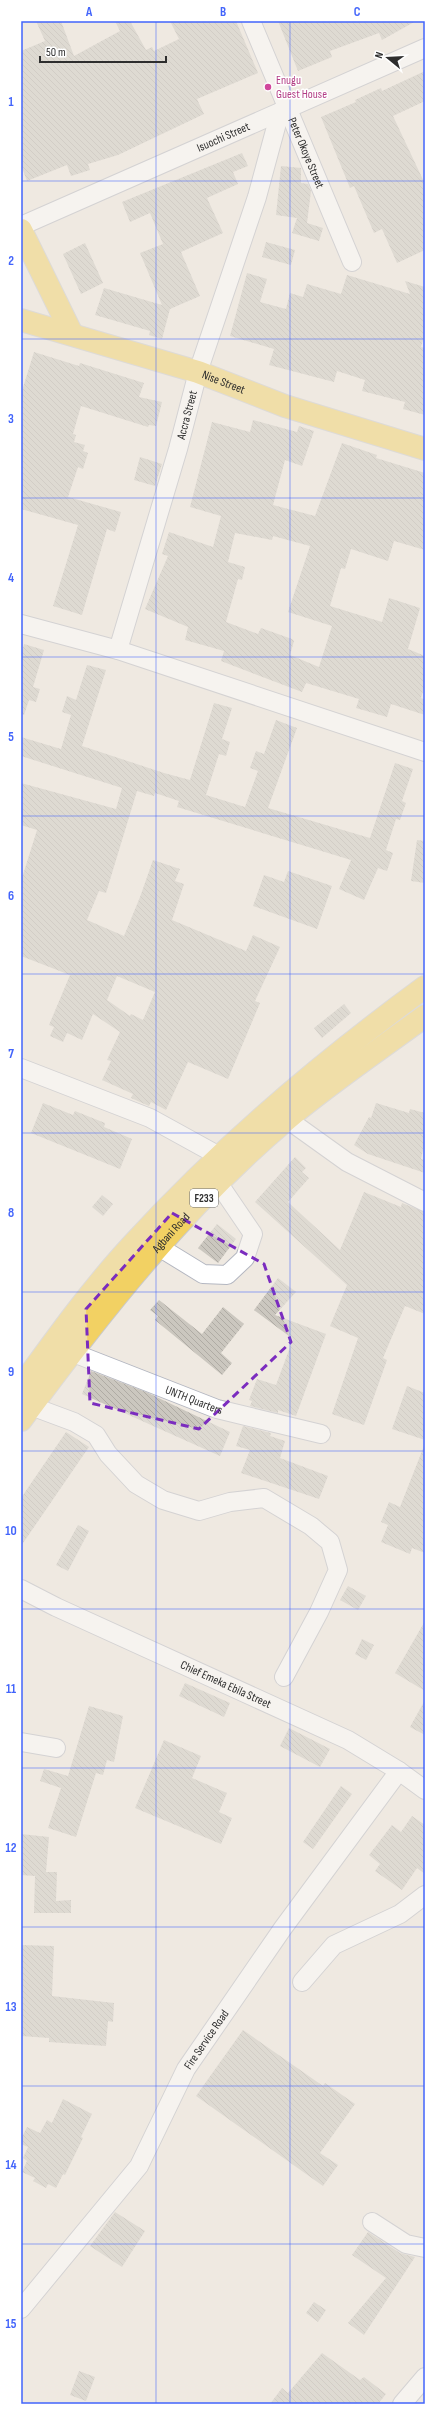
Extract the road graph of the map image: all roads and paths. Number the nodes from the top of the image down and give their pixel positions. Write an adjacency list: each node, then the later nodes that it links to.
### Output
1 (251, 21): 3 (street, Peter Okoye Street)
2 (425, 48): 3 (street, Isuochi Street)
3 (284, 110): 4 (street, Isuochi Street); 6 (street, Peter Okoye Street); 9 (street, Accra Street)
4 (21, 226)
5 (21, 230): 8 (main road)
6 (352, 262)
7 (21, 320): 8 (main road, Nise Street)
8 (72, 334): 9 (main road, Nise Street)
9 (198, 372): 10 (main road, Nise Street); 12 (street, Accra Street)
10 (425, 449)
11 (21, 624): 12 (street)
12 (118, 650): 13 (street)
13 (425, 752)
14 (425, 987): 18 (main road, Agbani Road / F233)
15 (425, 1016): 17 (main road, Agbani Road / F233)
16 (21, 1068): 18 (street)
17 (288, 1119): 19 (main road, Agbani Road / F233); 20 (street)
18 (219, 1156): 23 (main road, Agbani Road / F233)
19 (219, 1184): 21 (main road, Agbani Road / F233); 21 (street)
20 (425, 1202)
21 (159, 1247): 22 (main road, Agbani Road / F233)
22 (71, 1352): 23 (main road, Agbani Road / F233); 24 (street, UNTH Quarters)
23 (24, 1404): 26 (street)
24 (321, 1434)
25 (21, 1589): 29 (street, Chief Emeka Ebila Street)
26 (284, 1677)
27 (21, 1742): 28 (street)
28 (56, 1748)
29 (399, 1771): 30 (street, Chief Emeka Ebila Street); 35 (street, Fire Service Road)
30 (425, 1790)
31 (425, 1895): 32 (street)
32 (302, 1982)
33 (372, 2222): 34 (street)
34 (425, 2248)
35 (21, 2309)
36 (425, 2377): 37 (street)
37 (402, 2404)

